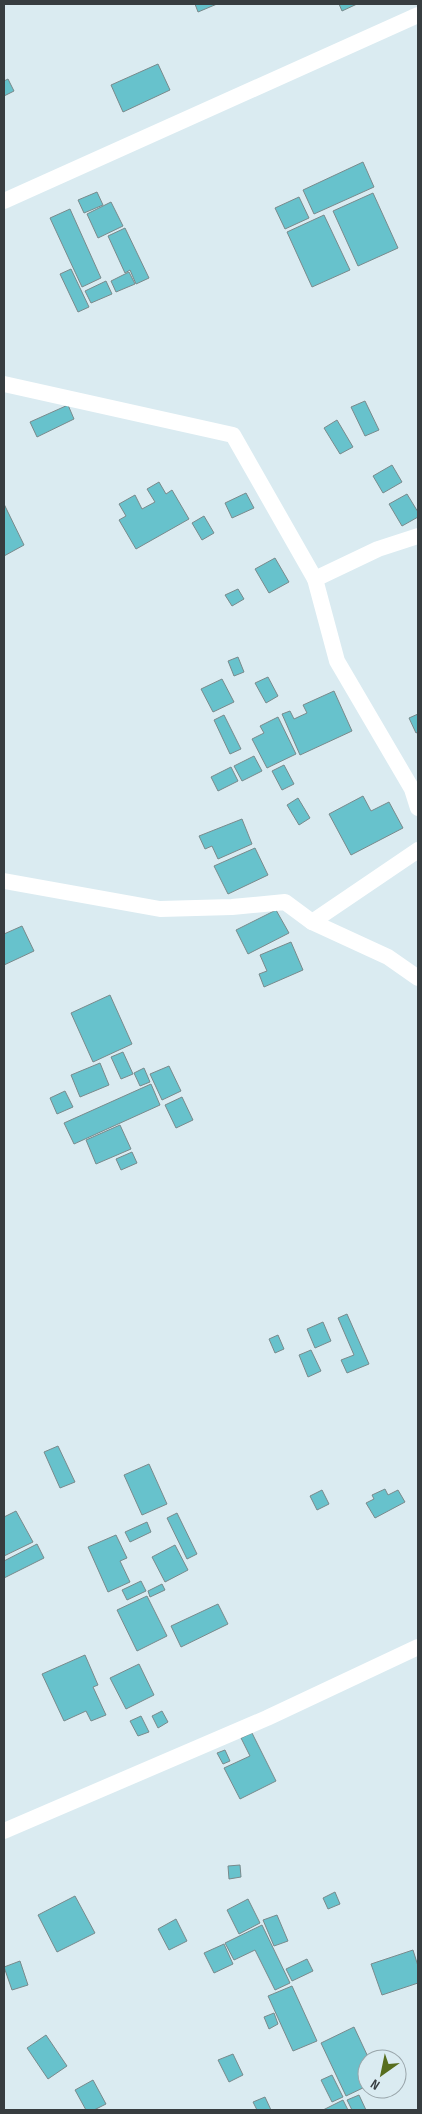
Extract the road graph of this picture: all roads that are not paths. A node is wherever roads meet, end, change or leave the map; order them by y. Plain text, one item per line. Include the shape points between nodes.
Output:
1 (418, 15) edge
2 (4, 201) edge
3 (4, 384) edge
4 (418, 536) edge
5 (315, 578) junction
6 (418, 808) edge
7 (418, 850) edge
8 (4, 881) edge
9 (312, 922) junction
10 (418, 978) edge
11 (418, 1647) edge
12 (4, 1831) edge

1 - 2 street
3 - 5 street via 232,435
4 - 5 street via 378,549
5 - 6 street via 337,661 412,789
7 - 9 street
8 - 9 street via 160,909 285,902
9 - 10 street via 388,957
11 - 12 street via 267,1718

